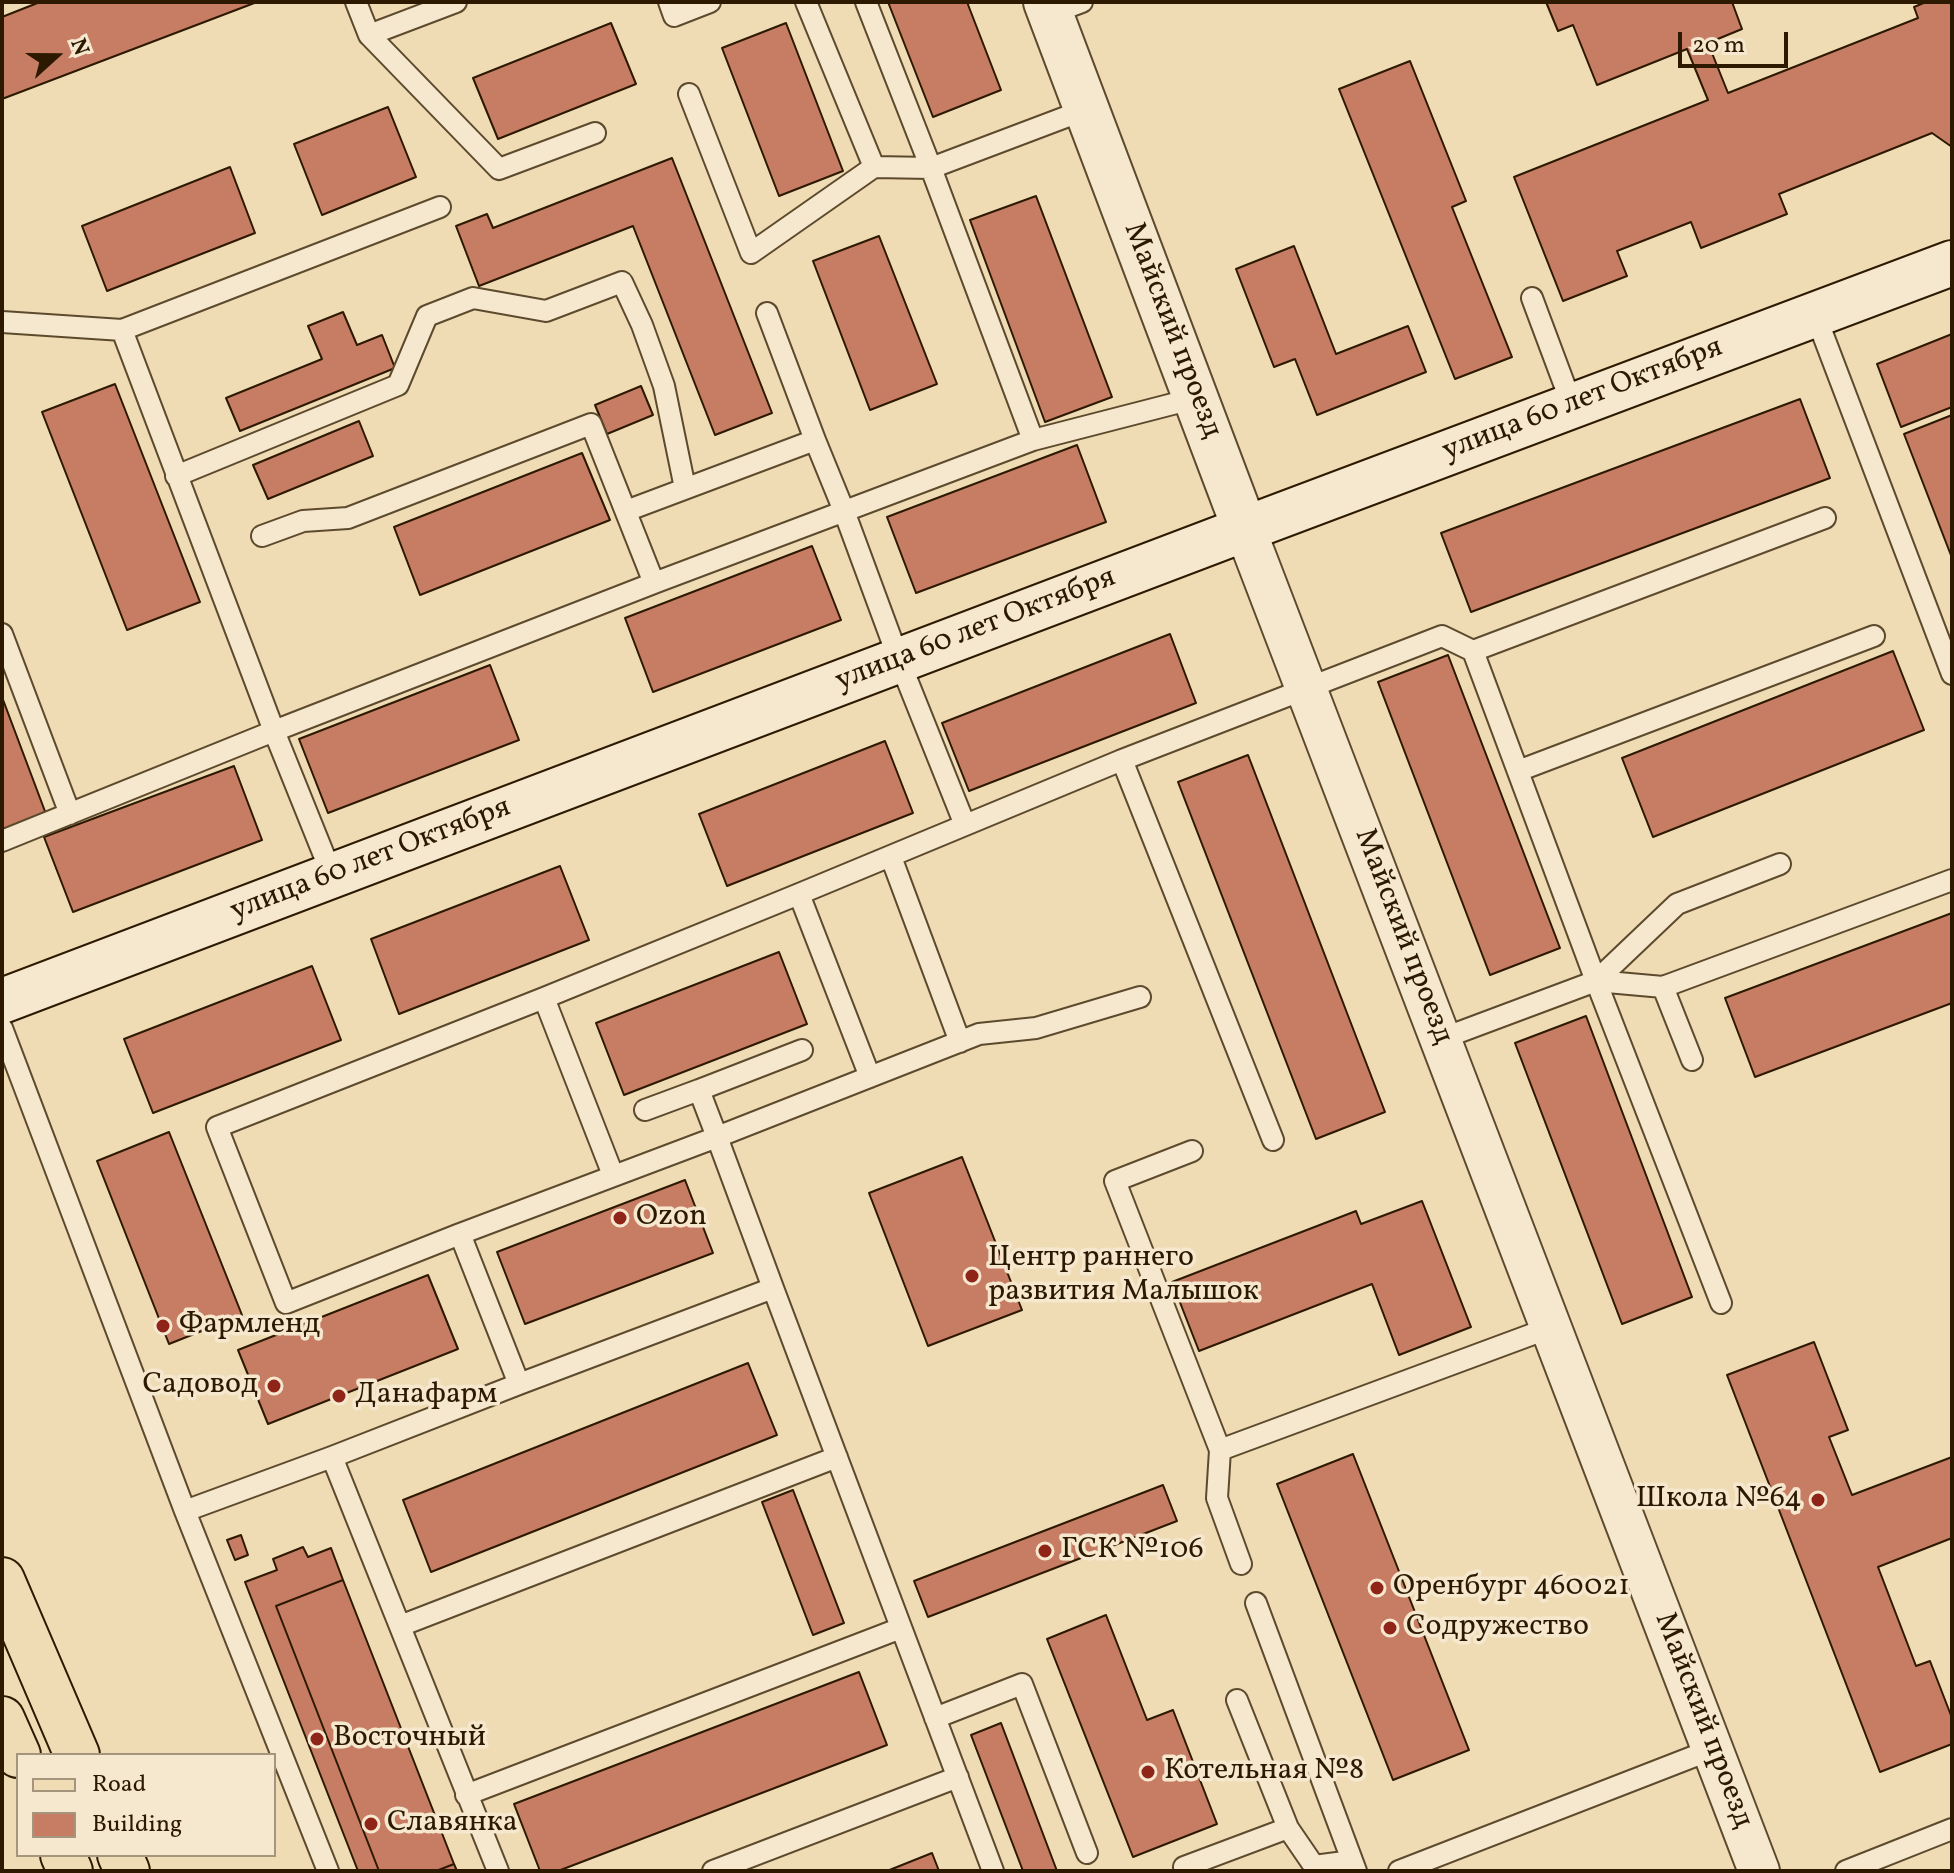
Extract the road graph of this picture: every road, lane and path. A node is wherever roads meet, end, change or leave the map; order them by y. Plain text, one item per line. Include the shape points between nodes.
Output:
1 (356, 2) edge
2 (456, 2) edge
3 (669, 2) edge
4 (710, 2) edge
5 (806, 2) edge
6 (866, 2) edge
7 (1060, 6) edge
8 (369, 35) junction
9 (689, 94) dead end
10 (1087, 109) junction
11 (595, 133) dead end
12 (874, 167) junction
13 (931, 168) junction
14 (440, 207) dead end
15 (1952, 263) edge
16 (1532, 298) dead end
17 (767, 313) dead end
18 (1815, 314) junction
19 (2, 322) edge
20 (122, 330) junction
21 (1196, 398) junction
22 (1572, 405) junction
23 (815, 440) junction
24 (1033, 440) junction
25 (176, 476) junction
26 (685, 488) junction
27 (626, 511) junction
28 (844, 511) junction
29 (1825, 518) dead end
30 (1245, 529) junction
31 (262, 536) dead end
32 (654, 583) junction
33 (2, 634) edge
34 (1874, 636) dead end
35 (1473, 651) junction
36 (899, 660) junction
37 (1952, 674) edge
38 (1308, 689) junction
39 (274, 731) junction
40 (1122, 760) junction
41 (1518, 771) junction
42 (70, 814) junction
43 (965, 825) junction
44 (2, 841) edge
45 (891, 857) junction
46 (1780, 864) dead end
47 (332, 875) junction
48 (1952, 880) edge
49 (799, 894) junction
50 (1596, 981) junction
51 (1663, 987) junction
52 (1140, 997) dead end
53 (544, 998) junction
54 (2, 1001) edge
55 (2, 1028) edge
56 (1441, 1039) junction
57 (960, 1042) junction
58 (802, 1050) dead end
59 (1692, 1060) dead end
60 (870, 1077) junction
61 (699, 1090) junction
62 (645, 1110) dead end
63 (717, 1137) junction
64 (1273, 1140) dead end
65 (1192, 1151) dead end
66 (613, 1175) junction
67 (460, 1234) junction
68 (773, 1288) junction
69 (1721, 1303) dead end
70 (1552, 1327) junction
71 (519, 1384) junction
72 (1220, 1450) junction
73 (332, 1457) junction
74 (837, 1457) junction
75 (185, 1511) junction
76 (1241, 1564) dead end
77 (2, 1580) edge
78 (1256, 1603) dead end
79 (400, 1626) junction
80 (901, 1628) junction
81 (1237, 1700) dead end
82 (935, 1718) junction
83 (2, 1719) edge
84 (1713, 1749) junction
85 (16, 1753) edge
86 (76, 1753) edge
87 (958, 1777) junction
88 (466, 1795) junction
89 (1288, 1828) junction
90 (1952, 1829) edge
91 (1087, 1853) dead end
92 (1354, 1866) edge
93 (1184, 1867) dead end
94 (328, 1871) edge
95 (498, 1871) edge
96 (713, 1871) edge
97 (993, 1871) edge
98 (1399, 1871) edge
99 (1759, 1871) edge
100 (1846, 1871) edge

1 - 8 lane
2 - 8 lane
3 - 4 lane via 674,16
5 - 12 lane
6 - 13 lane
7 - 10 main road, Майский проезд
8 - 11 lane via 499,169
9 - 12 lane via 751,253
10 - 13 lane
10 - 21 main road, Майский проезд
12 - 13 lane
13 - 24 lane
14 - 20 lane
15 - 18 main road, улица 60 лет Октября
16 - 22 lane
17 - 23 lane
18 - 22 main road, улица 60 лет Октября
18 - 37 lane
19 - 20 lane
20 - 25 lane
21 - 24 lane
21 - 30 main road, Майский проезд
22 - 30 main road, улица 60 лет Октября
23 - 26 lane
23 - 28 lane
24 - 28 lane
25 - 26 lane via 398,385 427,316 473,298 546,311 622,282 664,386
25 - 39 lane
26 - 27 lane
27 - 31 lane via 591,424 348,518 303,521
27 - 32 lane
28 - 32 lane
28 - 36 lane
29 - 35 lane
30 - 36 main road, улица 60 лет Октября
30 - 38 street, Майский проезд
32 - 39 lane
33 - 42 lane
34 - 41 lane
35 - 38 lane via 1442,636
35 - 41 lane
36 - 43 lane
36 - 47 main road, улица 60 лет Октября
38 - 40 lane
38 - 56 street, Майский проезд
39 - 42 lane
39 - 47 lane
40 - 43 lane
40 - 64 lane
41 - 50 lane
42 - 44 lane
43 - 45 lane
45 - 49 lane
45 - 57 lane
46 - 50 lane via 1677,904
47 - 54 main road, улица 60 лет Октября
48 - 51 lane
49 - 53 lane
49 - 60 lane
50 - 51 lane
50 - 56 lane
50 - 69 lane
51 - 59 lane
52 - 57 lane via 1036,1028 979,1034
53 - 66 lane
53 - 67 lane via 217,1127 286,1303
55 - 75 lane
56 - 70 street, Майский проезд
57 - 60 lane
58 - 61 lane
60 - 63 lane
61 - 62 lane
61 - 63 lane
63 - 66 lane
63 - 68 lane
65 - 72 lane via 1115,1181
66 - 67 lane
67 - 71 lane
68 - 71 lane
68 - 74 lane
70 - 72 lane
70 - 84 street, Майский проезд
71 - 73 lane
72 - 76 lane via 1217,1498
73 - 75 lane
73 - 79 lane
74 - 79 lane
74 - 80 lane
75 - 94 lane
77 - 86 main road
78 - 92 lane
79 - 88 lane
80 - 82 lane
80 - 88 lane
81 - 89 lane
82 - 87 lane
82 - 91 lane via 1022,1684
83 - 85 main road
84 - 98 lane
84 - 99 street, Майский проезд
87 - 96 lane
87 - 97 lane
88 - 95 lane
89 - 92 lane via 1314,1866
89 - 93 lane
90 - 100 lane

